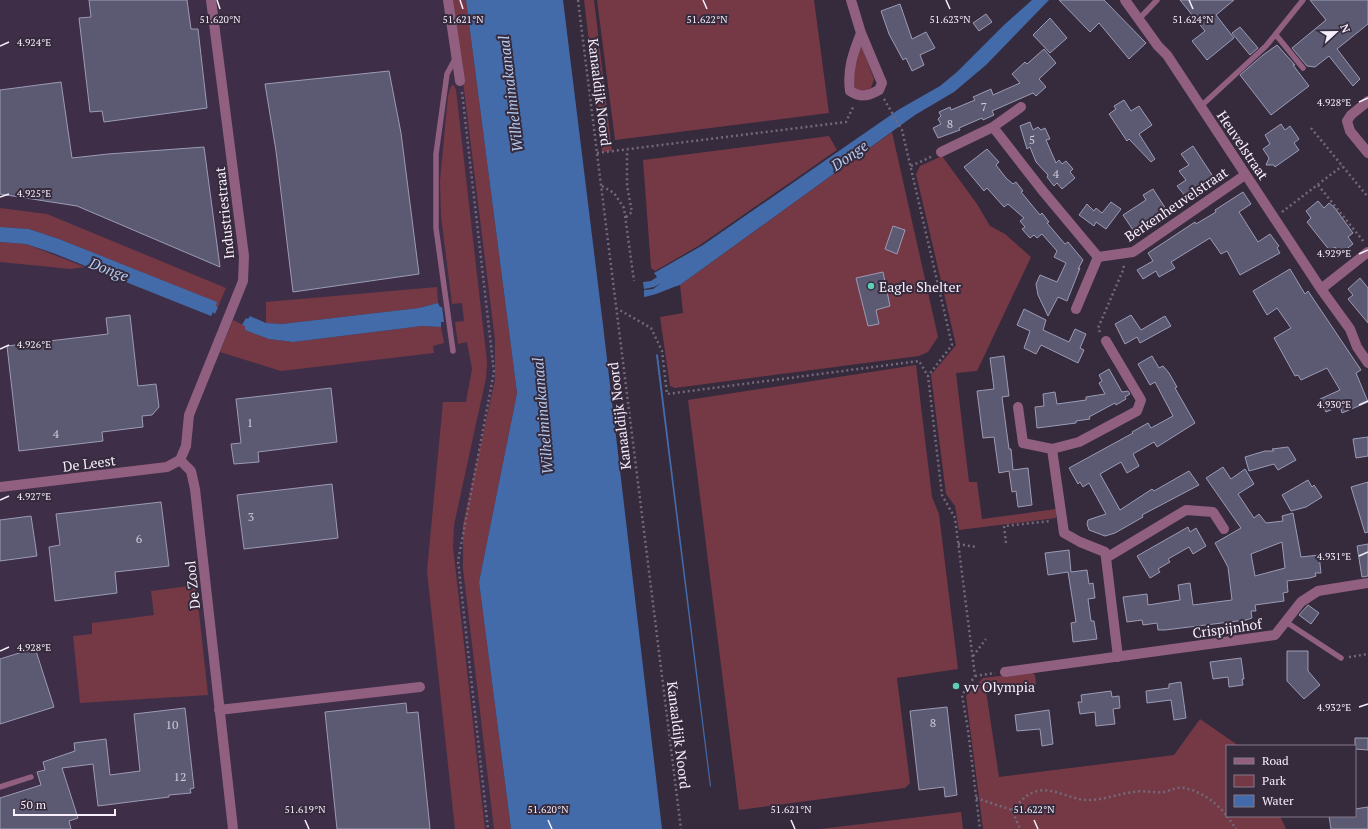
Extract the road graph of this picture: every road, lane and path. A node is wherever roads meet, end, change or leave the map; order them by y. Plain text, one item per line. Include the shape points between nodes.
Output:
1 (211, 0) edge
2 (448, 0) edge
3 (578, 0) edge
4 (851, 0) edge
5 (1124, 0) edge
6 (1157, 0) edge
7 (1303, 0) edge
8 (1139, 19) junction
9 (861, 33) junction
10 (1276, 35) junction
11 (457, 57) junction
12 (1303, 68) dead end
13 (460, 81) joint
14 (858, 96) junction
15 (1368, 101) edge
16 (1021, 107) dead end
17 (1200, 107) junction
18 (890, 109) dead end
19 (993, 127) junction
20 (1311, 128) dead end
21 (627, 150) junction
22 (941, 152) joint
23 (597, 153) junction
24 (1368, 153) edge
25 (911, 166) junction
26 (1342, 166) junction
27 (1245, 174) junction
28 (1318, 185) junction
29 (601, 186) junction
30 (1368, 197) edge
31 (626, 218) junction
32 (1274, 218) junction
33 (1368, 247) edge
34 (1368, 252) edge
35 (1119, 254) junction
36 (1098, 257) junction
37 (634, 281) dead end
38 (1321, 289) junction
39 (616, 308) junction
40 (1076, 309) dead end
41 (1106, 340) joint
42 (454, 351) dead end
43 (1367, 359) edge
44 (928, 376) junction
45 (1018, 407) dead end
46 (1052, 449) junction
47 (180, 460) junction
48 (0, 487) edge
49 (1062, 520) junction
50 (1224, 529) dead end
51 (1006, 543) dead end
52 (958, 544) junction
53 (976, 547) dead end
54 (1106, 558) junction
55 (1368, 583) edge
56 (1286, 622) junction
57 (986, 639) dead end
58 (1368, 654) edge
59 (972, 656) junction
60 (1118, 657) junction
61 (1341, 658) joint
62 (1005, 672) joint
63 (975, 676) junction
64 (420, 687) dead end
65 (220, 710) junction
66 (31, 777) dead end
67 (0, 787) edge
68 (976, 798) junction
69 (1012, 810) junction
70 (1226, 815) edge
71 (1228, 817) edge
72 (233, 829) edge
73 (488, 829) edge
74 (681, 829) edge
75 (980, 829) edge
76 (1020, 829) edge
77 (1236, 829) edge

1 - 47 street, Industriestraat via 244,256 242,281 189,415 186,446
2 - 11 street
3 - 23 path, Kanaaldijk Noord
4 - 9 street
5 - 8 street, Heuvelstraat
6 - 8 lane
7 - 10 lane
8 - 17 street, Heuvelstraat via 1158,46 1168,55
9 - 14 street via 848,76 850,91
9 - 14 street via 882,83 879,90 869,96
10 - 12 lane
10 - 17 lane
11 - 13 street
11 - 42 lane via 446,74 436,154 436,228
13 - 73 path via 494,372 458,561
14 - 21 path via 846,122
15 - 24 street via 1347,121 1350,130
16 - 19 street
17 - 27 street, Heuvelstraat
18 - 25 path via 902,130
19 - 22 street
19 - 36 street
20 - 26 path
21 - 23 path
21 - 31 path via 627,186 632,212
22 - 25 path
23 - 29 path, Kanaaldijk Noord
25 - 44 path via 952,345
26 - 28 path
26 - 30 path
27 - 32 street, Heuvelstraat
27 - 35 street, Berkenheuvelstraat via 1133,252
28 - 32 path
28 - 33 path
29 - 31 path via 614,193 624,208
29 - 39 path, Kanaaldijk Noord
31 - 37 path
32 - 38 street, Heuvelstraat
34 - 38 street
35 - 36 street, Berkenheuvelstraat
35 - 41 path via 1124,268 1098,328
36 - 40 street
38 - 43 street, Heuvelstraat via 1350,329 1357,347
39 - 44 path via 651,328 662,351 667,394 919,361
39 - 74 path, Kanaaldijk Noord
41 - 46 street via 1141,400 1137,411 1079,442
44 - 52 path via 942,495 955,518
45 - 46 street via 1023,443
46 - 49 street
47 - 48 street, De Leest via 167,468
47 - 65 street, De Zool via 191,471 196,489
49 - 51 path via 1004,526
49 - 54 street via 1064,533 1105,552
50 - 54 street via 1213,512 1186,510
52 - 53 path
52 - 59 path
54 - 60 street
55 - 56 street, Crispijnhof via 1318,591 1300,602
56 - 60 street, Crispijnhof via 1275,635
56 - 61 lane
57 - 59 path
58 - 61 path
59 - 63 path
60 - 62 street, Crispijnhof
62 - 63 path
63 - 68 path via 962,695
64 - 65 street
65 - 72 street, De Zool
66 - 67 lane
68 - 69 path
68 - 75 path
69 - 70 path via 1029,794 1038,790 1047,789 1071,798 1098,800 1134,792 1163,792 1186,788 1218,805
69 - 76 path
71 - 77 path

